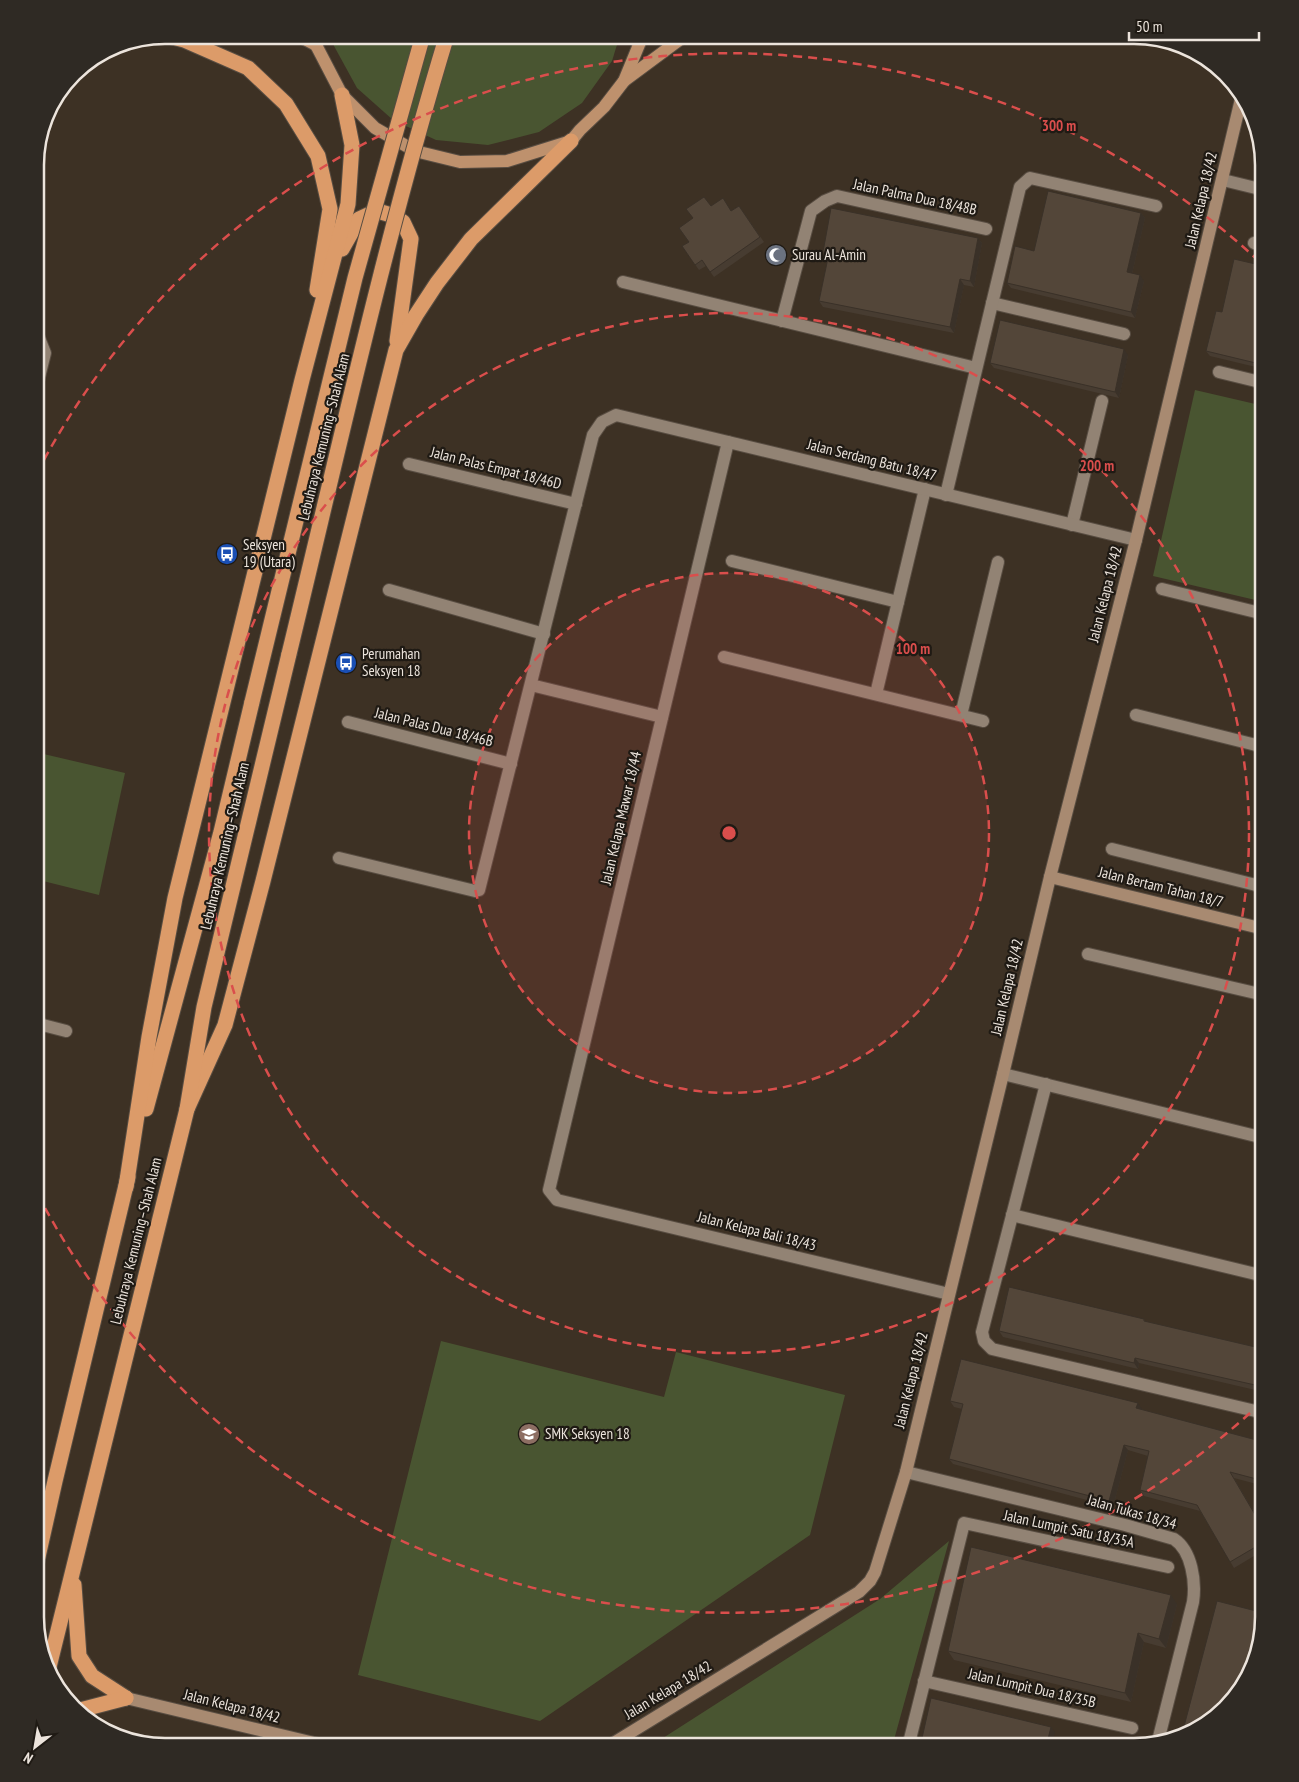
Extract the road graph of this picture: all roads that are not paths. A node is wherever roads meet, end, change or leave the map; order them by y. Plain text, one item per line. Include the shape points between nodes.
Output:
1 (193, 44) edge
2 (317, 44) edge
3 (420, 44) edge
4 (444, 44) edge
5 (639, 44) edge
6 (674, 44) edge
7 (624, 81) junction
8 (342, 95) junction
9 (1240, 105) edge
10 (571, 141) junction
11 (1222, 180) junction
12 (1255, 188) edge
13 (1156, 206) dead end
14 (986, 229) dead end
15 (331, 270) junction
16 (623, 282) dead end
17 (992, 303) junction
18 (782, 321) junction
19 (1124, 334) dead end
20 (396, 350) junction
21 (976, 368) junction
22 (1219, 372) dead end
23 (302, 380) junction
24 (1255, 381) edge
25 (1102, 401) dead end
26 (728, 442) junction
27 (409, 464) dead end
28 (925, 490) junction
29 (946, 495) junction
30 (576, 504) junction
31 (1072, 525) junction
32 (1136, 540) junction
33 (732, 561) dead end
34 (998, 562) dead end
35 (1162, 589) dead end
36 (389, 590) dead end
37 (898, 602) junction
38 (1255, 612) edge
39 (544, 634) junction
40 (724, 657) dead end
41 (531, 685) junction
42 (876, 694) junction
43 (961, 715) junction
44 (1136, 715) dead end
45 (662, 717) junction
46 (983, 721) dead end
47 (348, 722) dead end
48 (1255, 745) edge
49 (511, 764) junction
50 (1112, 850) dead end
51 (339, 858) dead end
52 (1050, 877) junction
53 (1255, 885) edge
54 (1255, 928) edge
55 (1088, 954) dead end
56 (1255, 993) edge
57 (44, 1025) edge
58 (66, 1031) dead end
59 (1003, 1074) junction
60 (1046, 1084) junction
61 (187, 1108) junction
62 (1255, 1136) edge
63 (126, 1187) junction
64 (557, 1200) joint
65 (1012, 1214) junction
66 (1255, 1274) edge
67 (949, 1294) junction
68 (1255, 1411) edge
69 (906, 1472) junction
70 (55, 1481) junction
71 (44, 1506) edge
72 (44, 1530) edge
73 (1168, 1567) dead end
74 (73, 1571) junction
75 (51, 1656) edge
76 (924, 1680) junction
77 (126, 1698) junction
78 (86, 1709) edge
79 (1132, 1728) dead end
80 (1159, 1735) edge
81 (293, 1738) edge
82 (622, 1738) edge
83 (910, 1738) edge

1 - 23 highway via 248,68 286,104 318,156 330,209
2 - 8 main road
3 - 63 highway, Lebuhraya Kemuning–Shah Alam, bridge via 355,278 221,832
4 - 61 highway, Lebuhraya Kemuning–Shah Alam, bridge via 380,280 289,654 204,1007
5 - 7 main road
6 - 7 main road
7 - 10 main road
8 - 10 main road via 375,128 415,151 460,162 507,161
8 - 15 highway via 352,145 348,204
9 - 11 street, Jalan Kelapa 18/42
10 - 20 highway via 471,239 416,314
11 - 12 street
11 - 32 street, Jalan Kelapa 18/42
13 - 17 street via 1030,178 1020,187
14 - 18 street, Jalan Palma Dua 18/48B via 837,196 825,201 811,211
15 - 20 highway via 359,219 381,212 402,222 411,239
15 - 23 highway
16 - 18 street
17 - 19 street
17 - 21 street
18 - 21 street
20 - 61 highway via 225,1025
21 - 29 street
22 - 24 street
23 - 63 highway via 175,898 149,1036
25 - 31 street
26 - 28 street, Jalan Serdang Batu 18/47
26 - 30 street, Jalan Serdang Batu 18/47 via 616,415 602,422 594,435
26 - 45 street, Jalan Kelapa Mawar 18/44
27 - 30 street, Jalan Palas Empat 18/46D
28 - 29 street, Jalan Serdang Batu 18/47
28 - 37 street
29 - 31 street, Jalan Serdang Batu 18/47
30 - 39 street
31 - 32 street, Jalan Serdang Batu 18/47
32 - 52 street, Jalan Kelapa 18/42
33 - 37 street
34 - 43 street
35 - 38 street
36 - 39 street
37 - 42 street
39 - 41 street
40 - 42 street
41 - 45 street
41 - 49 street
42 - 43 street
43 - 46 street
44 - 48 street
45 - 64 street, Jalan Kelapa Mawar 18/44 via 549,1190
47 - 49 street, Jalan Palas Dua 18/46B
49 - 51 street via 480,890
50 - 53 street
52 - 54 street, Jalan Bertam Tahan 18/7
52 - 59 street, Jalan Kelapa 18/42
55 - 56 street
57 - 58 street
59 - 60 street
59 - 67 street, Jalan Kelapa 18/42
60 - 62 street
60 - 65 street
61 - 74 highway, Lebuhraya Kemuning–Shah Alam
63 - 70 highway, Lebuhraya Kemuning–Shah Alam
64 - 67 street, Jalan Kelapa Bali 18/43
65 - 66 street
65 - 68 street via 982,1332 984,1341 992,1349
67 - 69 street, Jalan Kelapa 18/42
69 - 80 street, Jalan Tukas 18/34 via 1125,1525 1180,1543 1191,1568 1193,1602
69 - 82 street, Jalan Kelapa 18/42 via 875,1572 859,1592
70 - 71 highway
70 - 72 highway, Lebuhraya Kemuning–Shah Alam
73 - 76 street, Jalan Lumpit Satu 18/35A via 964,1523
74 - 75 highway, Lebuhraya Kemuning–Shah Alam
74 - 77 highway via 79,1656 92,1676
76 - 79 street, Jalan Lumpit Dua 18/35B
76 - 83 street
77 - 78 highway
77 - 81 street, Jalan Kelapa 18/42

